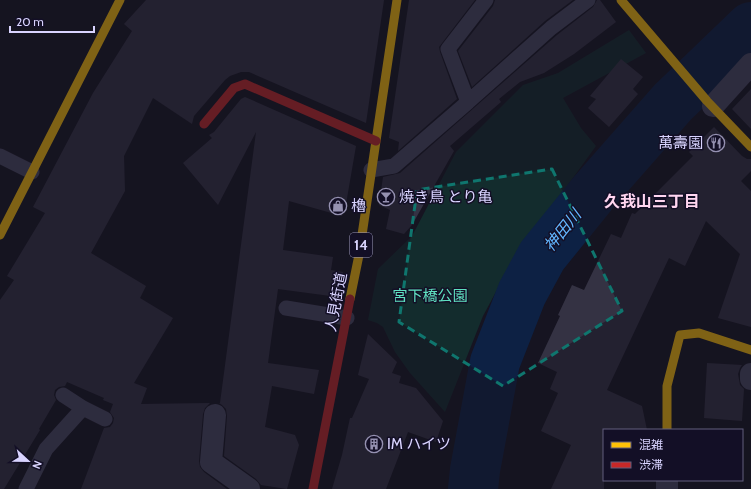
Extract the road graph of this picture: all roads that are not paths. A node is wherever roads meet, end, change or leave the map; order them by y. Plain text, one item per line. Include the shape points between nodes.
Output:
1 (120, 0) edge
2 (397, 0) edge
3 (486, 0) edge
4 (588, 0) edge
5 (620, 0) edge
6 (751, 64) edge
7 (468, 102) junction
8 (710, 104) junction
9 (204, 124) dead end
10 (376, 141) junction
11 (751, 147) edge
12 (0, 156) edge
13 (371, 170) junction
14 (32, 172) junction
15 (0, 235) edge
16 (286, 308) dead end
17 (346, 318) junction
18 (751, 350) edge
19 (751, 374) edge
20 (751, 379) edge
21 (63, 394) dead end
22 (83, 408) junction
23 (215, 415) dead end
24 (105, 419) dead end
25 (667, 429) edge
26 (26, 489) edge
27 (249, 489) edge
28 (313, 489) edge

1 - 14 street
2 - 10 street, 人見街道 / 14
3 - 7 lane via 448,48
4 - 7 lane via 550,28
5 - 8 street
6 - 8 street
7 - 13 lane via 394,166
8 - 11 street
9 - 10 street via 234,88 245,84
10 - 13 street, 人見街道 / 14
12 - 14 lane
13 - 17 street, 人見街道 / 14 via 359,256
14 - 15 street
16 - 17 lane
17 - 28 street, 人見街道 / 14
18 - 25 street via 698,333 680,334 667,386
19 - 20 street
21 - 22 lane
22 - 24 lane
22 - 26 lane via 46,449
23 - 27 street via 211,462

